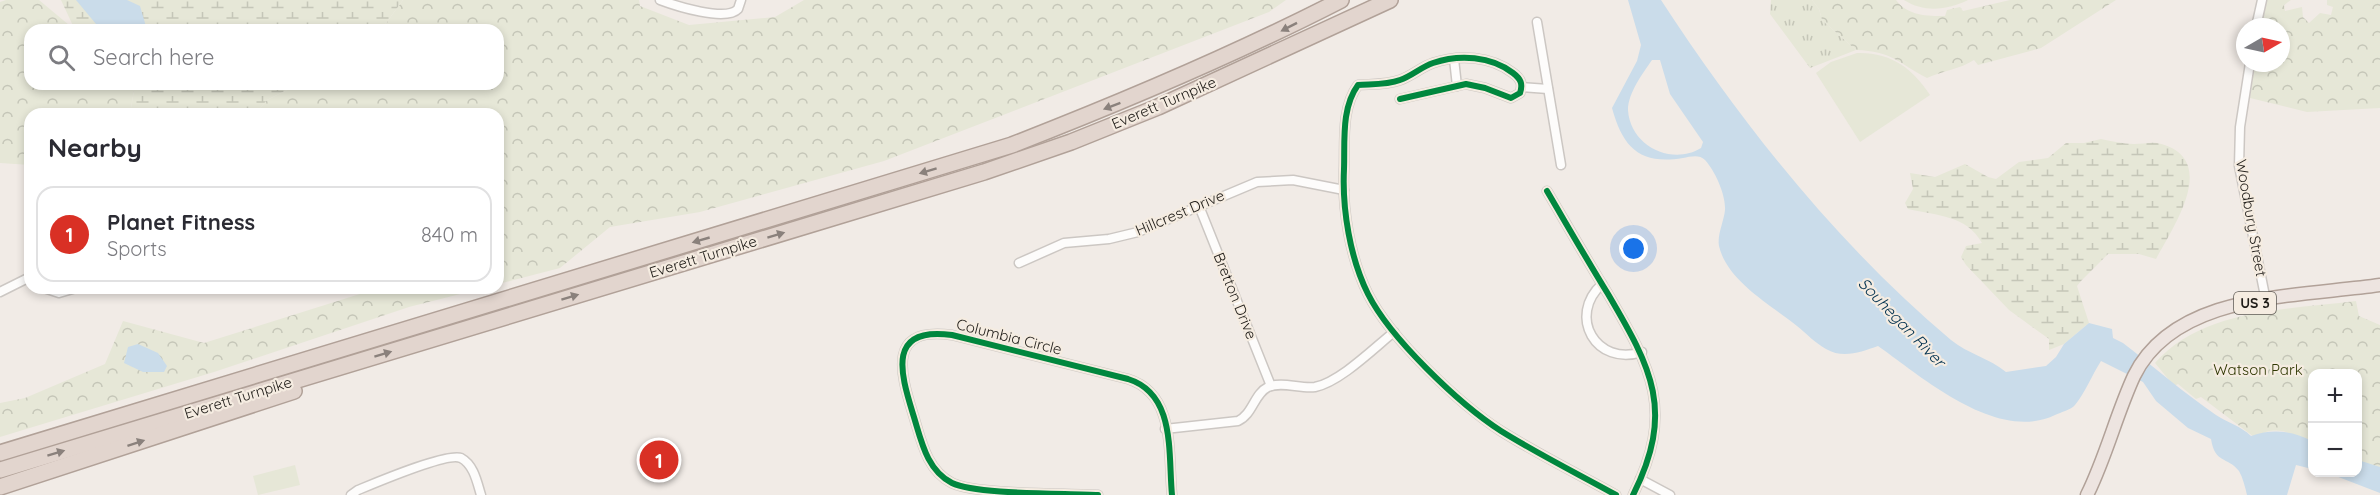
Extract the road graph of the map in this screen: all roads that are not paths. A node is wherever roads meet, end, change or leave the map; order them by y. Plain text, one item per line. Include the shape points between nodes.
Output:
1 (660, 0) edge
2 (741, 0) edge
3 (1341, 0) edge
4 (1390, 0) edge
5 (2262, 0) edge
6 (2258, 18) edge
7 (1537, 22) dead end
8 (1454, 59) junction
9 (2249, 72) edge
10 (1456, 86) junction
11 (1522, 87) junction
12 (1548, 89) junction
13 (1400, 99) dead end
14 (1561, 165) dead end
15 (1344, 190) junction
16 (1547, 191) dead end
17 (1199, 206) junction
18 (1019, 263) dead end
19 (24, 280) edge
20 (1602, 284) junction
21 (2380, 285) edge
22 (0, 292) edge
23 (2266, 301) junction
24 (1394, 332) junction
25 (1642, 352) junction
26 (355, 363) junction
27 (1271, 386) junction
28 (1166, 429) junction
29 (0, 453) edge
30 (0, 470) edge
31 (1640, 479) junction
32 (0, 487) edge
33 (351, 495) edge
34 (481, 495) edge
35 (1098, 495) edge
36 (1172, 495) edge
37 (1617, 495) edge
38 (1633, 495) edge
39 (1670, 495) edge
40 (2087, 495) edge

1 - 2 street via 729,15
3 -> 29 highway, Everett Turnpike via 1142,95 1012,145
26 -> 4 highway, Everett Turnpike via 984,172 1071,142 1200,88
5 - 6 street
7 - 12 street
8 - 10 street
8 - 11 street via 1494,61 1517,76
8 - 15 street via 1432,63 1396,82 1358,85 1347,112
9 - 23 street, Woodbury Street via 2239,166
10 - 11 street via 1480,86 1509,98 1517,96
10 - 13 street
11 - 12 street
12 - 14 street
15 - 17 street, Hillcrest Drive via 1293,180 1266,181
15 - 24 street via 1359,274 1372,302
16 - 20 street
17 - 18 street, Hillcrest Drive via 1128,235 1064,243
17 - 27 street, Bretton Drive
19 - 22 street
20 - 25 street
20 - 25 street via 1587,310 1592,337 1611,353 1628,356
21 - 23 main road, US 3
23 - 40 main road, US 3 via 2202,315 2156,345 2135,375
24 - 27 street via 1329,382 1305,388
24 - 37 street via 1441,383 1483,418
25 - 31 street via 1656,413 1652,450
30 -> 26 highway, Everett Turnpike
32 -> 26 highway via 330,379
27 - 28 street via 1238,421
28 - 35 street, Columbia Circle via 1158,399 1146,387 1128,379 940,333 922,335 908,346 901,363 903,382 928,458 946,480 970,489
28 - 36 street, Columbia Circle
31 - 38 street
31 - 39 street
33 - 34 street via 430,461 454,457 471,468

